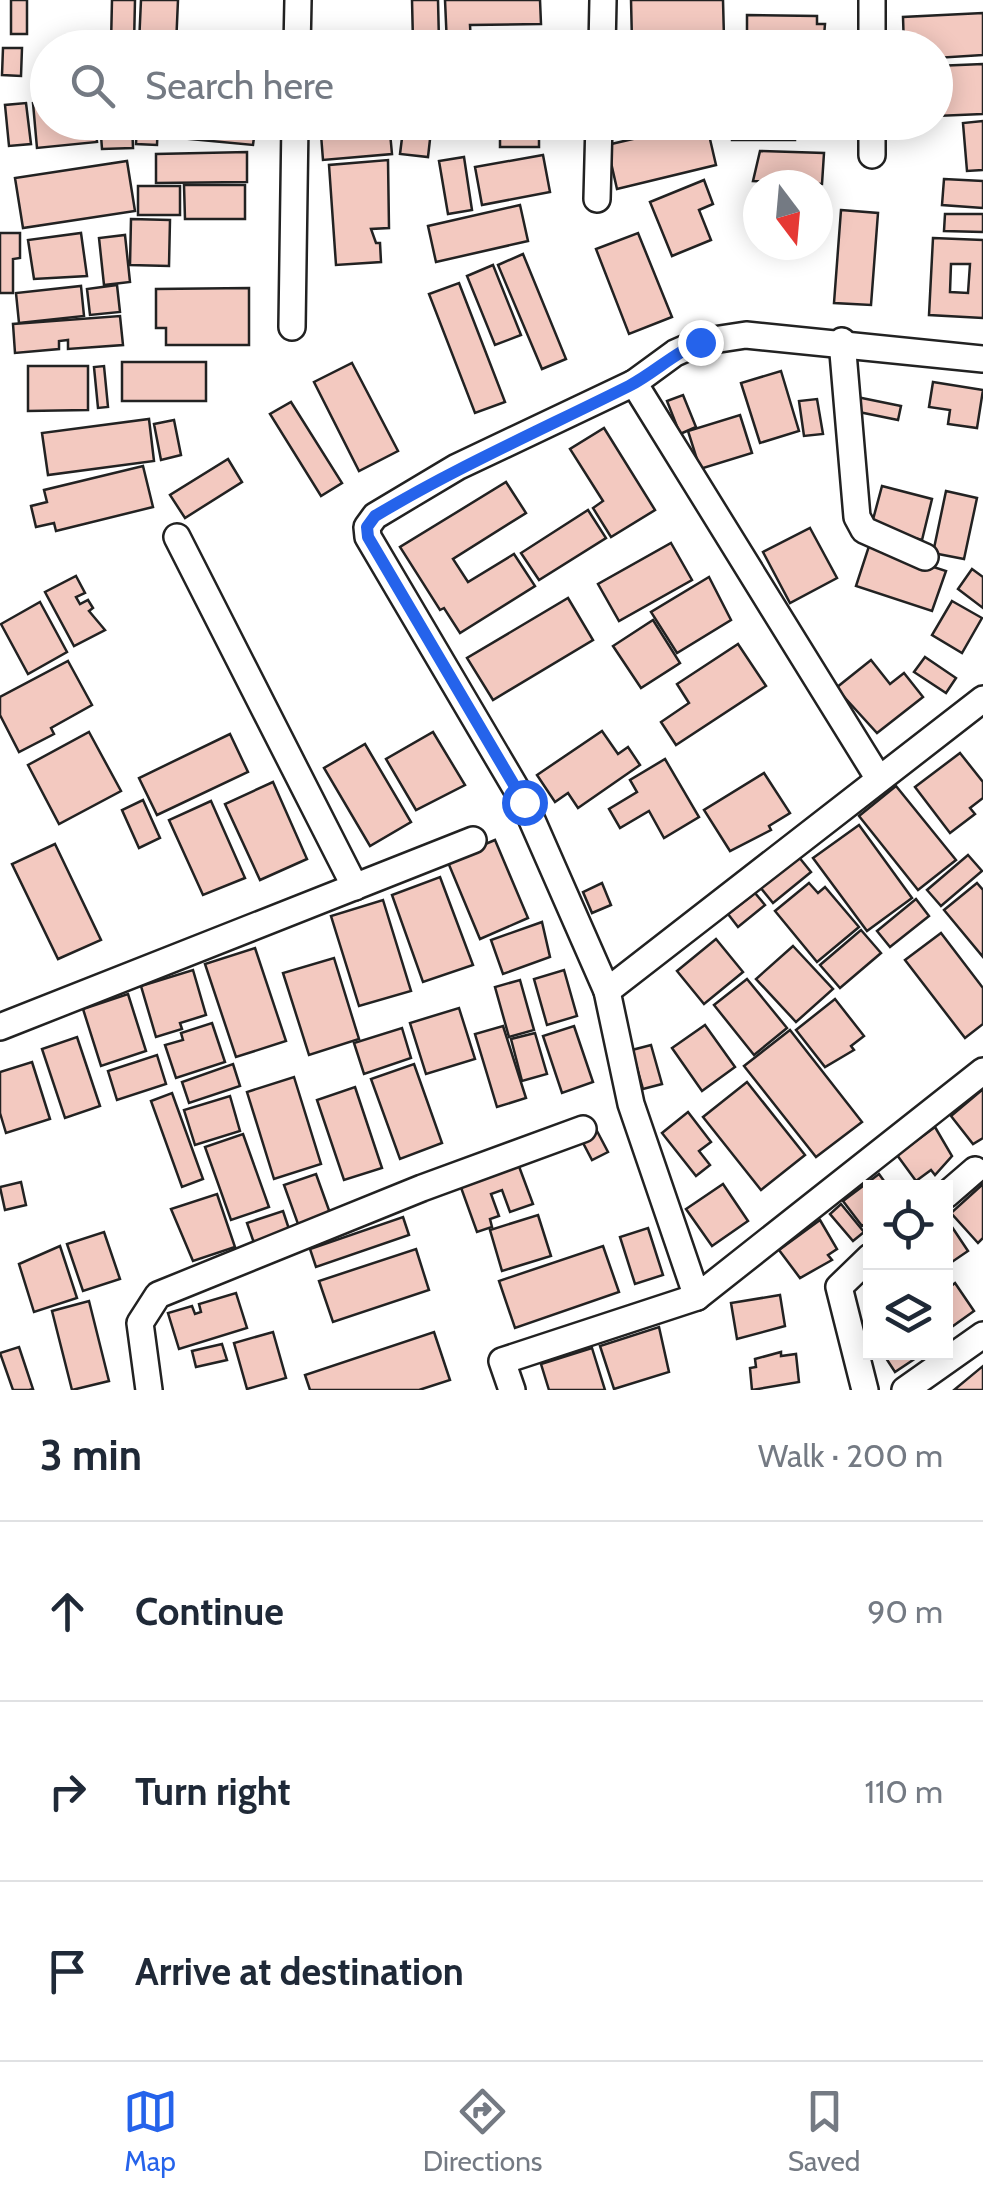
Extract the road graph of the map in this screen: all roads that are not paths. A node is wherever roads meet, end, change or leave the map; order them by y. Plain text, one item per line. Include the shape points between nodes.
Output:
1 (298, 0) edge
2 (603, 0) edge
3 (872, 0) edge
4 (297, 30) edge
5 (602, 30) edge
6 (872, 30) edge
7 (295, 140) edge
8 (599, 140) edge
9 (872, 140) edge
10 (872, 155) dead end
11 (597, 199) dead end
12 (292, 327) dead end
13 (842, 342) junction
14 (983, 359) edge
15 (634, 384) junction
16 (178, 537) dead end
17 (925, 557) dead end
18 (983, 699) edge
19 (879, 779) junction
20 (473, 840) dead end
21 (356, 886) junction
22 (607, 990) junction
23 (0, 1027) edge
24 (983, 1071) edge
25 (584, 1128) dead end
26 (975, 1170) dead end
27 (953, 1189) edge
28 (863, 1264) edge
29 (696, 1297) junction
30 (983, 1335) edge
31 (148, 1390) edge
32 (512, 1390) edge
33 (865, 1390) edge
34 (905, 1390) edge

1 - 4 street
2 - 5 street
3 - 6 street
7 - 12 street
8 - 11 street
9 - 10 street
13 - 14 street
13 - 15 street via 721,337 676,352
13 - 17 street via 857,517 864,530
15 - 19 street
15 - 22 street via 457,466 367,527 524,802
16 - 21 street
18 - 19 street
19 - 22 street
20 - 21 street
21 - 23 street
22 - 29 street via 632,1104
24 - 29 street
25 - 31 street via 158,1295 140,1323
26 - 27 street
28 - 33 street via 839,1287
29 - 32 street via 502,1360
30 - 34 street

